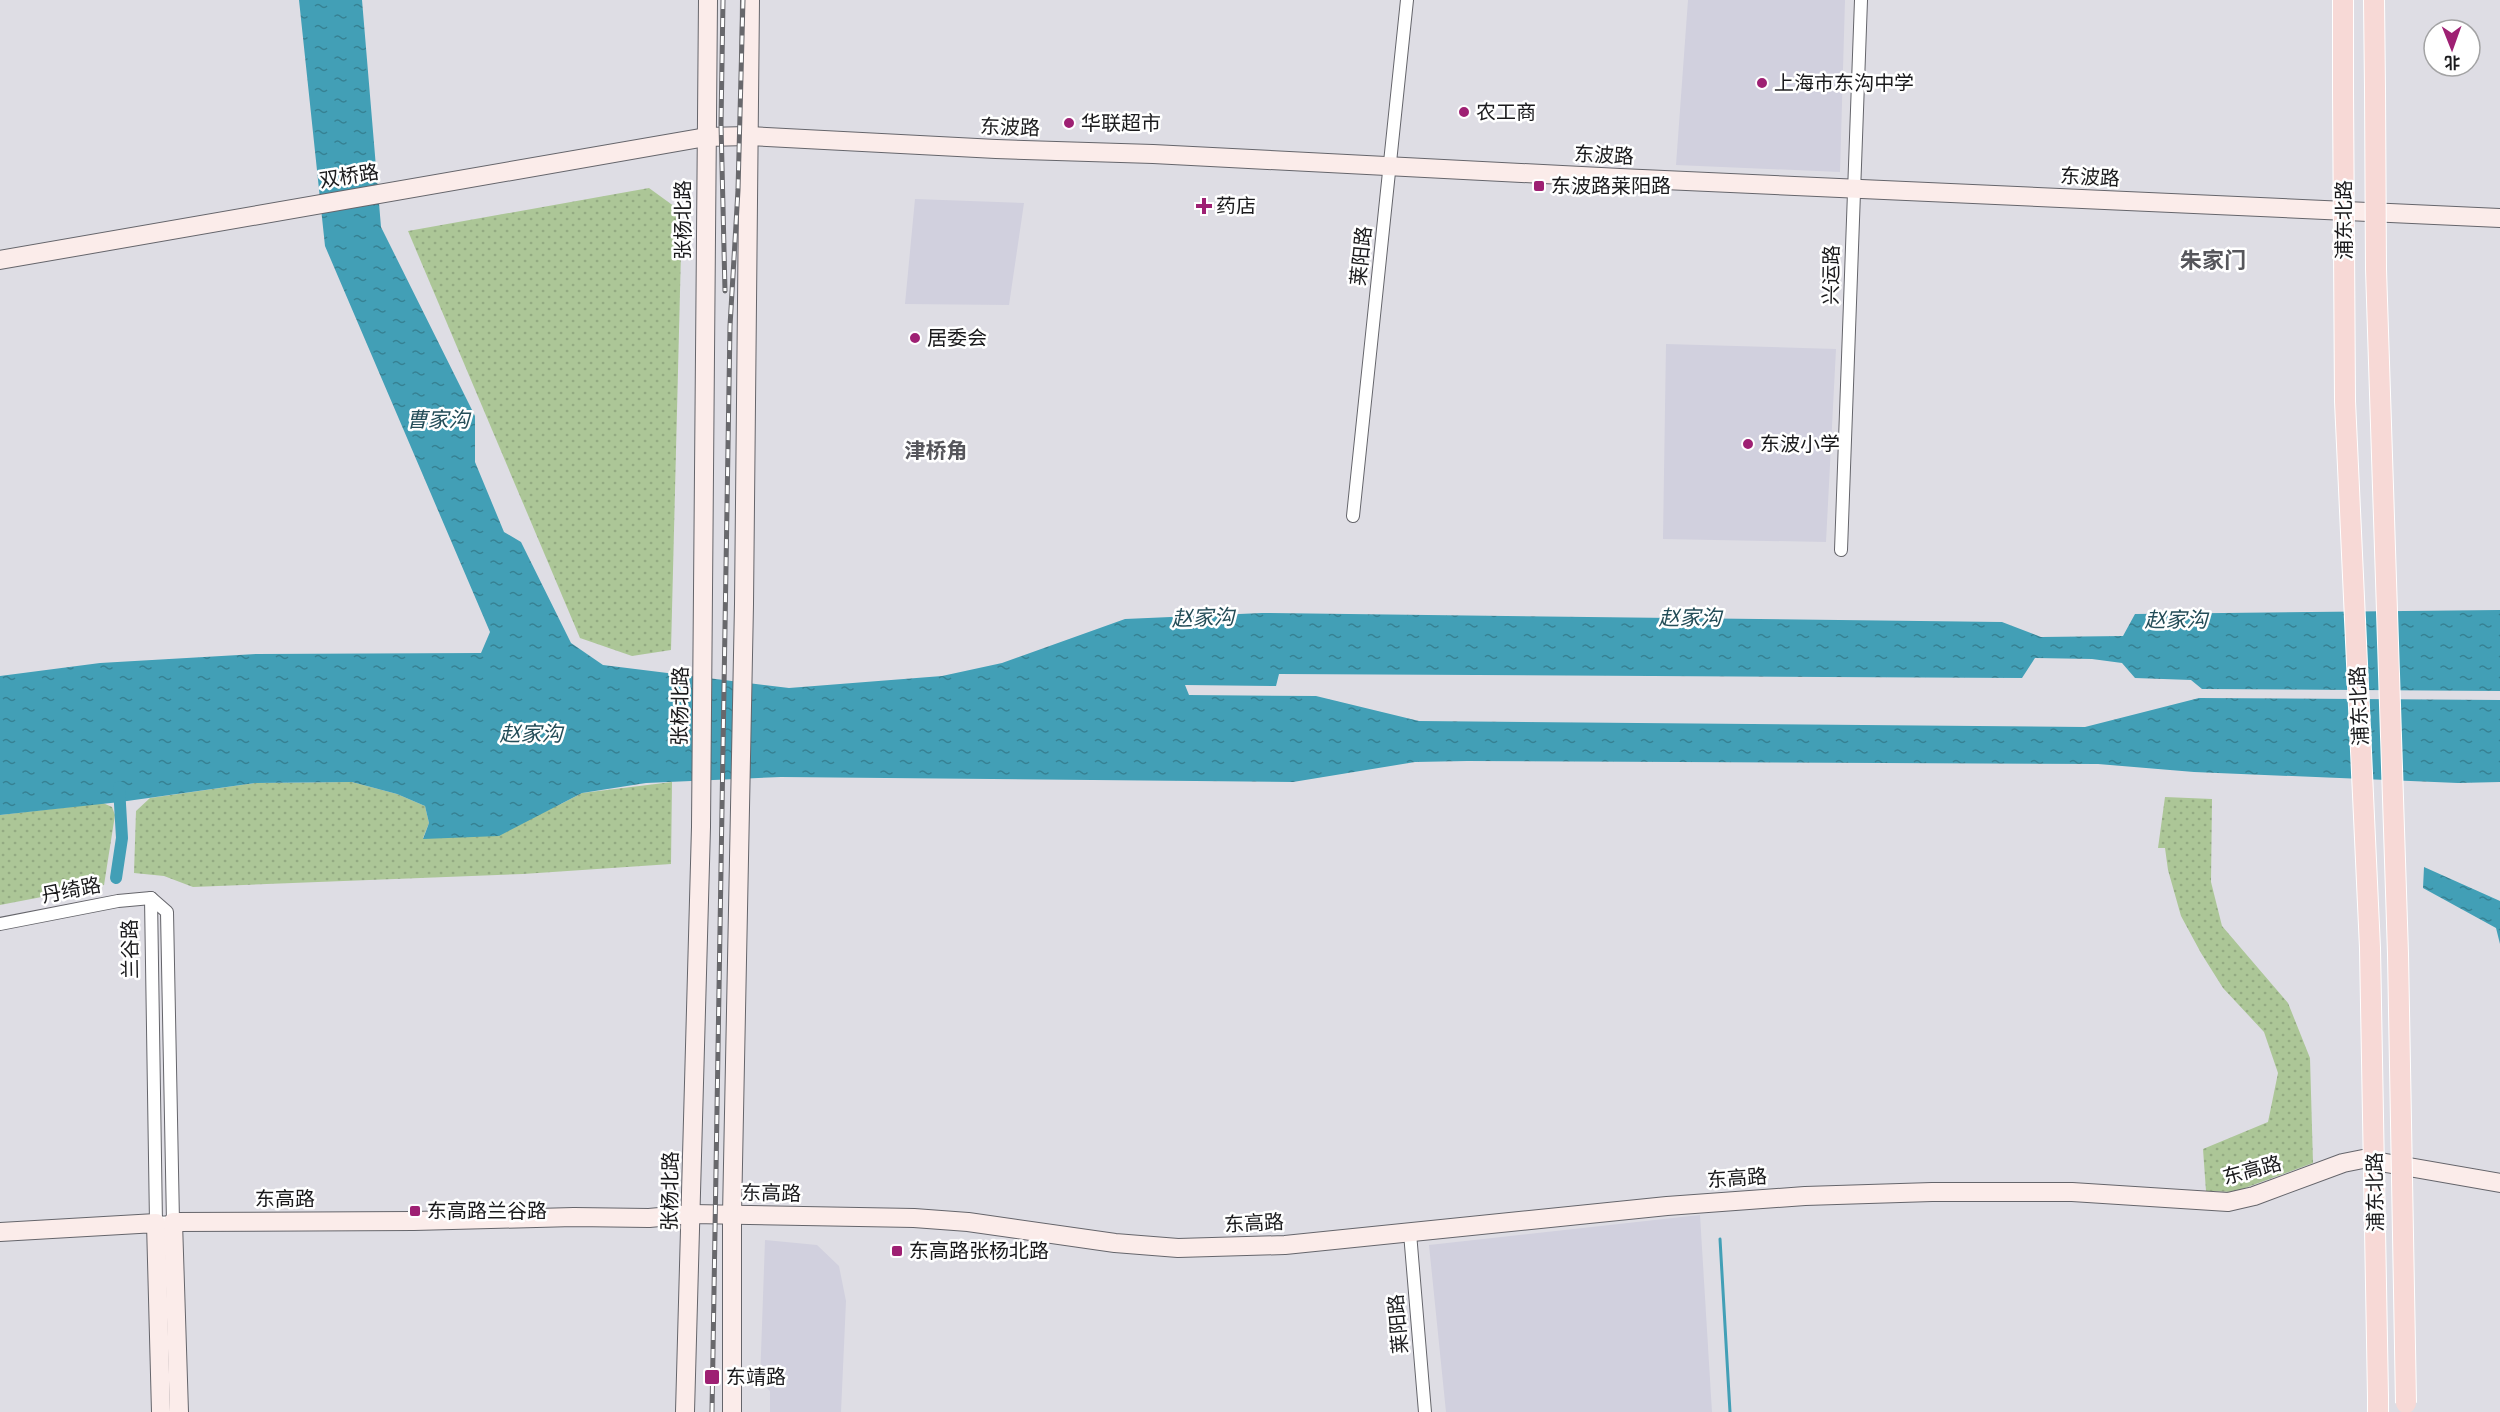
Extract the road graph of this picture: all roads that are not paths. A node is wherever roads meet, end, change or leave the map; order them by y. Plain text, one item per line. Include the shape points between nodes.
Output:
1 (708, 0) edge
2 (750, 0) edge
3 (1407, 0) edge
4 (1861, 0) edge
5 (2343, 0) edge
6 (2374, 0) edge
7 (748, 136) junction
8 (706, 137) junction
9 (1389, 166) junction
10 (1853, 188) junction
11 (2500, 218) edge
12 (0, 260) edge
13 (1353, 516) dead end
14 (1841, 550) dead end
15 (151, 898) joint
16 (0, 924) edge
17 (2500, 1183) edge
18 (692, 1214) junction
19 (732, 1215) junction
20 (165, 1223) junction
21 (0, 1232) edge
22 (1410, 1233) junction
23 (2378, 1404) edge
24 (2406, 1407) edge
25 (161, 1412) edge
26 (178, 1412) edge
27 (685, 1412) edge
28 (732, 1412) edge
29 (1425, 1412) edge

1 - 8 street, 张杨北路
2 - 7 street
3 - 9 street, 莱阳路
4 - 10 street, 兴运路
5 - 23 main road, 浦东北路, bridge via 2345,401 2370,948
6 - 24 main road, 浦东北路, bridge via 2376,269 2398,954
7 - 8 street, 东波路
7 - 9 street, 东波路
7 - 19 street
8 - 12 street, 双桥路
8 - 18 street, 张杨北路 via 701,827
9 - 10 street, 东波路
9 - 13 street, 莱阳路
10 - 11 street, 东波路
10 - 14 street, 兴运路
15 - 16 street, 丹绮路
15 - 20 street, 兰谷路
17 - 22 street, 东高路 via 2363,1159 2228,1202 2073,1192 1805,1196
18 - 19 street, 东高路
18 - 20 street, 东高路 via 649,1218
18 - 27 street, 张杨北路
19 - 22 street, 东高路 via 914,1218 1178,1248 1285,1245
19 - 28 street
20 - 21 street, 东高路
20 - 25 street, 兰谷路
20 - 26 street, 兰谷路
22 - 29 street, 莱阳路

